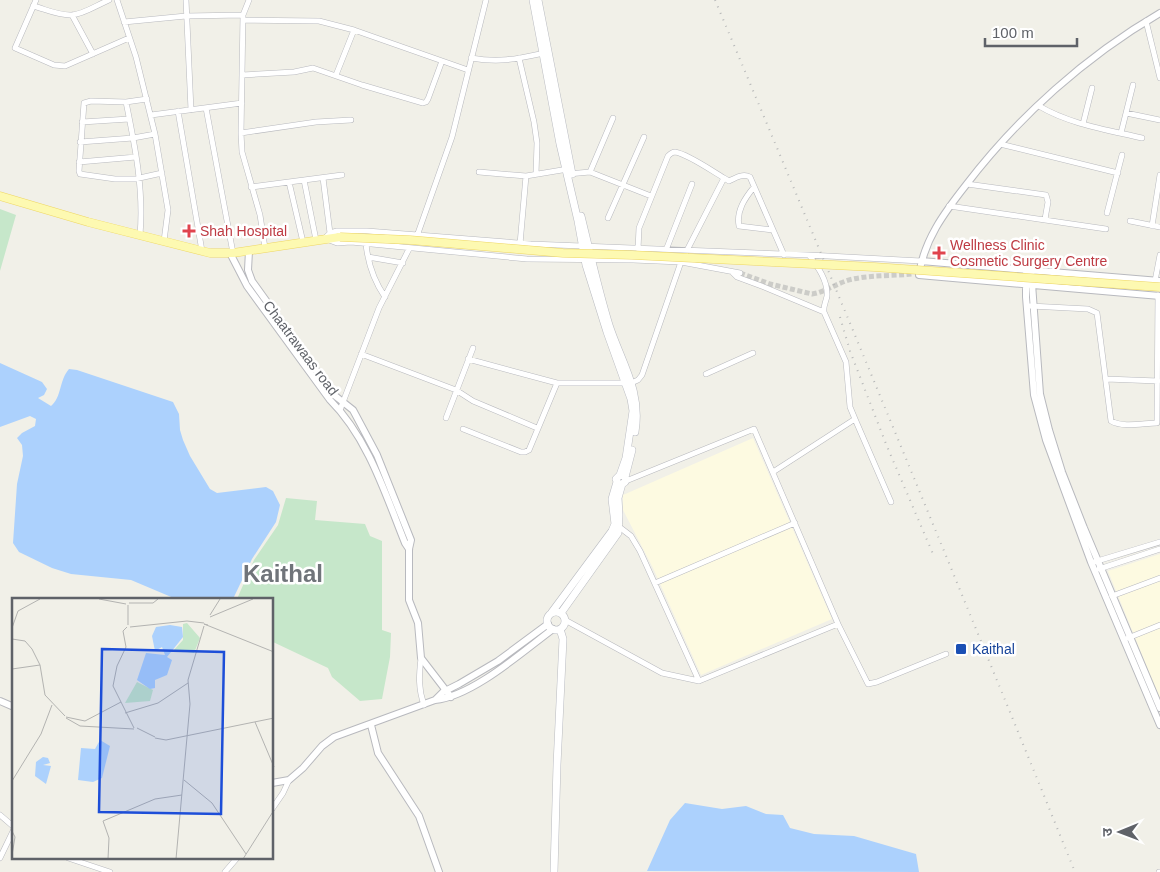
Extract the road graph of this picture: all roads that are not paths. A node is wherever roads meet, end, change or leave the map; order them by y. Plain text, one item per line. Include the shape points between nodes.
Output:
1 (36, 0) edge
2 (109, 0) edge
3 (117, 0) edge
4 (186, 0) edge
5 (249, 0) edge
6 (486, 0) edge
7 (533, 0) edge
8 (538, 0) edge
9 (33, 6) junction
10 (1160, 13) edge
11 (72, 15) junction
12 (186, 16) junction
13 (243, 17) junction
14 (1146, 21) junction
15 (124, 22) junction
16 (354, 30) junction
17 (129, 38) junction
18 (546, 52) junction
19 (93, 54) junction
20 (471, 58) junction
21 (519, 58) junction
22 (442, 61) junction
23 (468, 70) junction
24 (242, 74) junction
25 (336, 75) junction
26 (1160, 78) edge
27 (1132, 86) dead end
28 (1092, 88) dead end
29 (147, 99) junction
30 (126, 102) junction
31 (242, 103) junction
32 (1039, 106) junction
33 (206, 108) junction
34 (191, 110) junction
35 (178, 111) junction
36 (1126, 112) junction
37 (151, 115) junction
38 (129, 118) junction
39 (613, 118) dead end
40 (351, 120) dead end
41 (1160, 120) edge
42 (82, 122) junction
43 (1083, 124) junction
44 (241, 133) junction
45 (1121, 133) junction
46 (155, 134) junction
47 (644, 137) dead end
48 (133, 138) junction
49 (1142, 138) dead end
50 (80, 142) junction
51 (1000, 144) junction
52 (1122, 155) dead end
53 (136, 157) junction
54 (79, 162) junction
55 (569, 171) junction
56 (479, 172) dead end
57 (590, 172) junction
58 (1118, 173) junction
59 (162, 174) junction
60 (536, 174) junction
61 (342, 175) dead end
62 (1160, 175) edge
63 (526, 176) junction
64 (140, 178) junction
65 (323, 178) junction
66 (724, 178) junction
67 (304, 180) junction
68 (289, 182) junction
69 (622, 184) junction
70 (692, 184) dead end
71 (967, 184) junction
72 (251, 187) junction
73 (754, 187) junction
74 (0, 196) edge
75 (651, 196) junction
76 (949, 206) junction
77 (1107, 213) dead end
78 (608, 218) dead end
79 (1045, 219) junction
80 (1130, 221) dead end
81 (1152, 226) junction
82 (1160, 227) edge
83 (1106, 229) dead end
84 (773, 230) junction
85 (330, 233) junction
86 (140, 235) junction
87 (417, 236) junction
88 (320, 240) junction
89 (164, 241) junction
90 (303, 242) junction
91 (366, 244) junction
92 (520, 244) junction
93 (585, 247) junction
94 (265, 248) junction
95 (638, 248) junction
96 (410, 249) junction
97 (666, 250) junction
98 (687, 250) junction
99 (202, 251) junction
100 (249, 251) junction
101 (232, 253) junction
102 (784, 255) junction
103 (809, 255) junction
104 (1160, 255) edge
105 (368, 257) junction
106 (588, 260) junction
107 (921, 261) junction
108 (681, 262) junction
109 (403, 263) junction
110 (1029, 270) junction
111 (732, 272) junction
112 (740, 273) tunnel mouth
113 (1158, 283) edge
114 (1029, 284) junction
115 (1159, 296) edge
116 (385, 297) junction
117 (1030, 306) junction
118 (824, 312) junction
119 (1159, 324) edge
120 (472, 348) dead end
121 (753, 353) dead end
122 (362, 354) junction
123 (468, 359) junction
124 (706, 374) dead end
125 (1106, 379) junction
126 (1158, 381) junction
127 (557, 382) junction
128 (628, 383) junction
129 (456, 390) junction
130 (343, 402) junction
131 (340, 410) junction
132 (446, 418) dead end
133 (855, 419) junction
134 (1158, 422) edge
135 (537, 428) junction
136 (463, 429) dead end
137 (772, 472) junction
138 (622, 480) junction
139 (891, 502) dead end
140 (795, 523) junction
141 (617, 526) junction
142 (1160, 542) edge
143 (409, 549) junction
144 (1160, 549) edge
145 (1095, 562) junction
146 (1098, 569) junction
147 (1160, 578) edge
148 (655, 583) junction
149 (1112, 596) junction
150 (552, 612) junction
151 (561, 613) junction
152 (565, 620) junction
153 (838, 624) junction
154 (1160, 625) edge
155 (553, 627) junction
156 (1127, 638) junction
157 (946, 654) dead end
158 (421, 658) junction
159 (699, 680) junction
160 (447, 690) junction
161 (451, 697) junction
162 (435, 700) junction
163 (0, 701) edge
164 (424, 705) junction
165 (12, 706) edge
166 (1160, 708) edge
167 (371, 725) junction
168 (1160, 725) edge
169 (289, 780) junction
170 (274, 783) edge
171 (274, 806) edge
172 (0, 815) edge
173 (12, 826) edge
174 (12, 832) edge
175 (0, 858) edge
176 (74, 860) edge
177 (235, 860) edge
178 (110, 872) edge
179 (225, 872) edge
180 (439, 872) edge
181 (554, 872) edge

1 - 9 street
2 - 11 street
3 - 15 street
4 - 12 street
5 - 13 street
6 - 20 street
7 - 18 main road
8 - 18 main road
9 - 11 street
9 - 19 street via 15,49 54,66 65,66
10 - 14 street
11 - 19 street
12 - 13 street
12 - 15 street
12 - 34 street
13 - 16 street via 319,21
13 - 24 street
14 - 26 street
14 - 32 street via 1080,68
15 - 17 street
16 - 22 street
16 - 25 street
17 - 19 street
17 - 29 street
18 - 21 street
18 - 55 main road
20 - 21 street via 491,62
20 - 23 street
21 - 60 street via 534,122
22 - 23 street
22 - 25 street via 423,103
23 - 87 street via 452,137
24 - 25 street via 313,68
24 - 31 street
27 - 36 street
28 - 43 street
29 - 30 street
29 - 37 street
30 - 38 street
30 - 42 street via 86,102
31 - 33 street
31 - 44 street
32 - 43 street
32 - 51 street
33 - 34 street
33 - 101 street
34 - 35 street
35 - 37 street
35 - 99 street
36 - 41 street
36 - 45 street
37 - 46 street
38 - 42 street
38 - 48 street
39 - 57 street
40 - 44 street
42 - 50 street
43 - 45 street
44 - 72 street
45 - 49 street
46 - 48 street
46 - 59 street
47 - 69 street
48 - 50 street
48 - 53 street
50 - 54 street
51 - 58 street
51 - 71 street
52 - 58 street
53 - 54 street
53 - 64 street
54 - 64 street via 80,174 115,180
55 - 57 street
55 - 60 street
55 - 93 main road
56 - 63 street
57 - 69 street
58 - 77 street
59 - 64 street
59 - 89 street via 168,210
60 - 63 street
61 - 65 street
62 - 81 street
63 - 92 street
64 - 86 street
65 - 67 street
65 - 85 street
66 - 73 street via 729,181 747,176
66 - 75 street via 694,160 672,153
66 - 98 street
67 - 68 street
67 - 88 street
68 - 72 street
68 - 90 street
69 - 75 street
69 - 78 street
70 - 97 street
71 - 76 street
71 - 79 street via 1046,195
72 - 94 street via 260,215
73 - 84 street
73 - 84 street via 740,207 739,226
74 - 86 main road
75 - 95 street via 639,228
76 - 79 street
76 - 107 street
79 - 83 street
80 - 81 street
81 - 82 street
84 - 102 street
85 - 87 street via 367,231
85 - 88 street
86 - 89 main road
87 - 92 street
88 - 90 main road
88 - 91 street
88 - 113 main road, bridge via 340,237 410,240 563,253
89 - 99 main road
90 - 94 main road
91 - 96 street
91 - 105 street
92 - 93 street
93 - 95 street
93 - 106 main road
94 - 100 main road
95 - 97 street
96 - 106 street via 526,259
96 - 109 street
97 - 98 street
98 - 102 street
98 - 108 street
99 - 101 main road
100 - 101 main road
100 - 130 street, Chaatrawaas road via 248,270 252,281 315,370
101 - 131 street via 247,286
102 - 103 street
103 - 107 street
103 - 118 street via 826,286
104 - 113 street
105 - 109 street
105 - 116 street via 378,287
106 - 108 street
106 - 128 main road
107 - 110 street
107 - 114 street via 915,275
108 - 111 street
108 - 128 street via 642,375
109 - 116 street
110 - 113 street
110 - 114 street
111 - 112 street
111 - 118 street via 737,277
114 - 115 street
114 - 117 street
115 - 119 street
116 - 122 street
117 - 125 street via 1088,309 1097,313
117 - 145 street via 1034,396 1058,476
118 - 133 street via 846,362 850,407
119 - 126 street
120 - 123 street
121 - 124 street
122 - 129 street
122 - 130 street
123 - 127 street
123 - 129 street
125 - 126 street
125 - 134 street via 1110,417 1114,423
126 - 134 street
127 - 128 street
127 - 135 street
128 - 138 main road via 633,411
129 - 132 street
129 - 135 street via 473,401
130 - 131 street
130 - 143 street, Chaatrawaas road via 353,410 377,455 411,540
131 - 143 street via 374,466
133 - 137 street
133 - 139 street
135 - 136 street via 529,450 524,452
137 - 138 street via 754,429
137 - 140 street
138 - 141 main road via 612,499
140 - 148 street
140 - 153 street
141 - 148 street via 631,536
141 - 150 main road
141 - 151 main road via 618,533
142 - 145 street
143 - 158 street, Chaatrawaas road via 409,600 418,623
144 - 146 street
145 - 146 street
146 - 149 street
146 - 156 street
147 - 149 street
148 - 159 street
149 - 156 street
150 - 151 main road
150 - 155 main road via 548,617
151 - 152 main road
152 - 155 main road via 564,624
152 - 159 street via 662,673
153 - 157 street via 868,684
153 - 159 street
154 - 156 street
155 - 160 street
155 - 161 street via 479,682
155 - 181 main road via 563,639
156 - 166 street
156 - 168 street
158 - 160 street
158 - 164 street via 418,679
160 - 161 street
160 - 162 street
161 - 162 street
162 - 164 street
163 - 165 street
164 - 167 street
167 - 169 street via 334,737
167 - 180 street via 378,753 419,816
169 - 170 street
169 - 171 street
172 - 173 street
174 - 175 street
176 - 178 street
177 - 179 street

